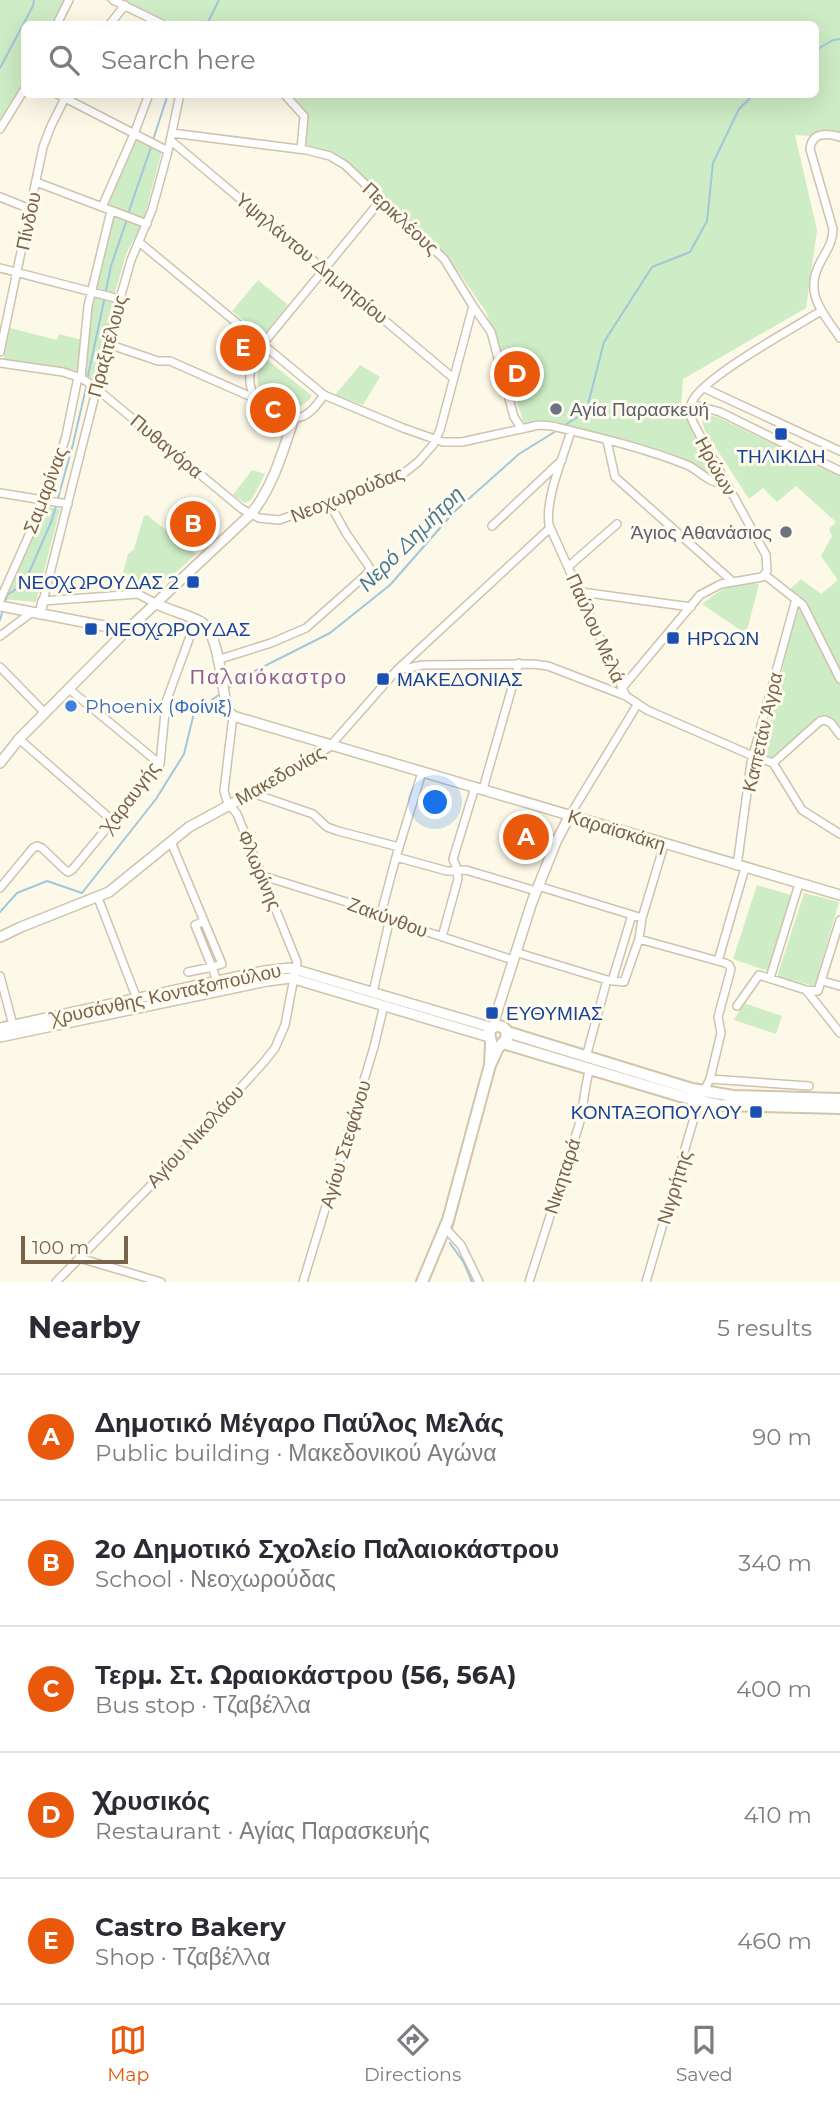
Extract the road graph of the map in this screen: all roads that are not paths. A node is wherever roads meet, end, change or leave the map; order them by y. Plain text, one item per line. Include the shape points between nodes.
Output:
1 (69, 0) edge
2 (113, 0) edge
3 (125, 5) junction
4 (58, 21) edge
5 (112, 21) edge
6 (156, 21) edge
7 (21, 95) edge
8 (62, 98) edge
9 (67, 98) edge
10 (148, 98) edge
11 (179, 98) edge
12 (288, 98) edge
13 (0, 129) edge
14 (134, 134) junction
15 (171, 137) junction
16 (840, 137) edge
17 (300, 149) junction
18 (168, 151) junction
19 (36, 182) junction
20 (0, 197) edge
21 (381, 200) junction
22 (102, 207) junction
23 (30, 209) junction
24 (111, 211) junction
25 (147, 224) junction
26 (139, 242) junction
27 (0, 268) edge
28 (324, 269) junction
29 (16, 274) junction
30 (91, 292) junction
31 (120, 299) junction
32 (473, 306) junction
33 (821, 311) junction
34 (840, 338) edge
35 (108, 344) junction
36 (263, 344) junction
37 (0, 352) edge
38 (0, 363) edge
39 (452, 377) junction
40 (79, 378) junction
41 (96, 388) junction
42 (704, 388) junction
43 (324, 395) junction
44 (257, 399) junction
45 (691, 404) junction
46 (294, 418) junction
47 (522, 429) junction
48 (567, 430) junction
49 (436, 440) junction
50 (607, 441) junction
51 (840, 451) edge
52 (562, 460) junction
53 (840, 471) edge
54 (725, 482) junction
55 (0, 493) edge
56 (45, 500) junction
57 (68, 504) junction
58 (330, 504) junction
59 (251, 514) junction
60 (617, 524) dead end
61 (492, 526) dead end
62 (550, 528) junction
63 (569, 566) junction
64 (765, 575) junction
65 (733, 582) junction
66 (581, 592) junction
67 (796, 599) junction
68 (0, 600) edge
69 (43, 601) junction
70 (155, 603) junction
71 (0, 606) edge
72 (691, 607) junction
73 (36, 613) junction
74 (196, 620) junction
75 (123, 634) junction
76 (0, 636) edge
77 (217, 660) junction
78 (519, 663) junction
79 (0, 667) edge
80 (397, 670) junction
81 (840, 679) edge
82 (69, 690) junction
83 (624, 692) junction
84 (637, 705) junction
85 (45, 713) junction
86 (233, 716) junction
87 (840, 736) edge
88 (19, 738) junction
89 (331, 745) junction
90 (753, 757) junction
91 (0, 763) edge
92 (773, 763) junction
93 (160, 764) junction
94 (422, 772) junction
95 (479, 788) junction
96 (252, 793) junction
97 (229, 804) junction
98 (570, 815) junction
99 (113, 821) junction
100 (840, 834) edge
101 (171, 842) junction
102 (664, 845) junction
103 (399, 847) junction
104 (396, 857) junction
105 (741, 867) junction
106 (457, 871) junction
107 (263, 876) junction
108 (799, 884) junction
109 (0, 888) edge
110 (537, 888) junction
111 (840, 895) edge
112 (98, 898) junction
113 (382, 914) junction
114 (632, 915) junction
115 (390, 918) junction
116 (642, 918) junction
117 (840, 920) edge
118 (0, 937) edge
119 (442, 937) junction
120 (639, 939) junction
121 (514, 956) junction
122 (718, 961) junction
123 (212, 967) junction
124 (188, 972) dead end
125 (295, 974) junction
126 (0, 976) edge
127 (770, 978) junction
128 (217, 981) junction
129 (609, 981) junction
130 (822, 981) junction
131 (840, 986) edge
132 (806, 990) junction
133 (373, 992) junction
134 (137, 999) junction
135 (384, 1005) junction
136 (737, 1006) dead end
137 (13, 1025) junction
138 (0, 1028) edge
139 (840, 1033) edge
140 (498, 1035) junction
141 (0, 1037) edge
142 (588, 1063) junction
143 (710, 1079) junction
144 (809, 1086) dead end
145 (701, 1097) junction
146 (840, 1099) edge
147 (840, 1108) edge
148 (446, 1229) junction
149 (79, 1258) junction
150 (56, 1282) edge
151 (161, 1282) edge
152 (303, 1282) edge
153 (422, 1282) edge
154 (479, 1282) edge
155 (528, 1282) edge
156 (646, 1282) edge

1 - 4 street
2 - 3 street
3 - 5 street
3 - 6 street
7 - 13 street
8 - 19 street, Πίνδου
9 - 14 street
10 - 14 street
11 - 15 street, Πραξιτέλους
12 - 17 street via 304,116
14 - 18 street
14 - 22 street
15 - 17 street, Περικλέους
15 - 18 street, Πραξιτέλους
15 - 28 street, Υψηλάντου Δημητρίου
16 - 33 street via 821,135 810,145 833,229 815,275 815,298
17 - 21 street, Περικλέους via 336,159
18 - 25 street, Πραξιτέλους
19 - 22 street
19 - 23 street, Πίνδου
20 - 23 street
21 - 28 street
21 - 32 street, Περικλέους via 444,258
22 - 24 street
23 - 29 street, Πίνδου
24 - 25 street
24 - 30 street, Σαμαρίνας
25 - 26 street, Πραξιτέλους
26 - 31 street, Πραξιτέλους
26 - 36 street
27 - 29 street
28 - 36 street
28 - 39 street, Υψηλάντου Δημητρίου
29 - 30 street
29 - 37 street, Πίνδου
30 - 31 street
30 - 40 street, Σαμαρίνας
31 - 35 street, Πραξιτέλους
32 - 39 street
32 - 47 street, Περικλέους via 491,332 513,417
33 - 34 street
33 - 42 street
35 - 41 street, Πραξιτέλους
35 - 44 street via 170,361
36 - 43 street
36 - 44 street via 250,373
38 - 40 street, Πυθαγόρα via 56,370
39 - 49 street
40 - 41 street, Πυθαγόρα
40 - 56 street, Σαμαρίνας via 64,446
41 - 57 street, Πραξιτέλους
41 - 59 street, Πυθαγόρα
42 - 45 street
42 - 51 street
43 - 46 street via 308,413
43 - 49 street
44 - 46 street via 276,413
45 - 53 street via 720,412
45 - 54 street, Ηρώων via 693,422
46 - 59 street via 272,480
47 - 48 street via 543,425
47 - 49 street via 462,442
48 - 50 street
48 - 52 street
49 - 58 street, Νεοχωρούδας via 403,474
50 - 54 street via 689,465 717,483
50 - 65 street via 615,477
52 - 61 street
52 - 62 street via 548,516
54 - 64 street, Ηρώων via 766,555
55 - 56 street
56 - 57 street
56 - 68 street, Σαμαρίνας
57 - 69 street, Πραξιτέλους
58 - 59 street, Νεοχωρούδας via 279,520
58 - 77 street via 368,565 367,574 306,628
59 - 70 street
60 - 63 street
62 - 63 street, Παύλου Μελά
62 - 80 street, Μακεδονίας
63 - 66 street, Παύλου Μελά
64 - 65 street
64 - 67 street
65 - 72 street via 711,588
66 - 72 street
66 - 83 street, Παύλου Μελά
67 - 81 street via 809,615
67 - 90 street, Καπετάν Άγρα
69 - 70 street via 138,594
69 - 73 street
70 - 74 street
70 - 75 street
71 - 73 street
72 - 83 street
73 - 75 street
73 - 76 street
74 - 77 street via 210,631
74 - 93 street, Χαραυγής via 166,702
75 - 82 street
77 - 86 street via 225,702
78 - 80 street via 423,665
78 - 83 street via 548,666
78 - 95 street
79 - 85 street
80 - 89 street, Μακεδονίας
82 - 85 street
82 - 93 street
83 - 84 street, Παύλου Μελά
84 - 90 street, Παύλου Μελά
84 - 98 street
85 - 88 street
86 - 89 street, Καραϊσκάκη
86 - 97 street, Φλωρίνης via 224,788
87 - 92 street via 831,723 820,721
88 - 91 street
88 - 99 street
89 - 94 street, Καραϊσκάκη
89 - 96 street, Μακεδονίας
90 - 92 street, Παύλου Μελά
90 - 105 street, Καπετάν Άγρα
92 - 100 street via 802,810
93 - 99 street, Χαραυγής
94 - 95 street, Καραϊσκάκη
94 - 103 street
95 - 98 street, Καραϊσκάκη
95 - 106 street via 453,859
96 - 97 street, Μακεδονίας
96 - 103 street via 313,814 327,827
97 - 101 street, Μακεδονίας
97 - 107 street, Φλωρίνης
98 - 102 street, Καραϊσκάκη
98 - 110 street
99 - 109 street, Χαραυγής via 72,870 68,872 37,846
101 - 112 street, Μακεδονίας
101 - 123 street via 222,964
102 - 105 street, Καραϊσκάκη
102 - 116 street
103 - 104 street
104 - 106 street
104 - 113 street
105 - 108 street, Καραϊσκάκη
105 - 122 street, Καπετάν Άγρα
106 - 110 street
106 - 119 street
107 - 113 street, Ζακύνθου
107 - 125 street, Φλωρίνης via 296,956
108 - 111 street, Καραϊσκάκη
108 - 127 street
110 - 114 street
110 - 121 street
112 - 118 street, Μακεδονίας
112 - 134 street
113 - 115 street, Ζακύνθου
114 - 116 street
114 - 129 street, Νικηταρά
115 - 119 street, Ζακύνθου
115 - 133 street
116 - 120 street
117 - 130 street
119 - 121 street, Ζακύνθου
120 - 122 street
120 - 129 street via 625,980
121 - 129 street, Ζακύνθου
121 - 140 street via 501,999
122 - 143 street, Νιγρήτης via 730,967 730,974 718,1017 721,1033
123 - 124 street
123 - 128 street
125 - 128 street, Χρυσάνθης Κονταξοπούλου via 264,971
125 - 133 street, Χρυσάνθης Κονταξοπούλου
125 - 135 street, Χρυσάνθης Κονταξοπούλου
125 - 141 street, Χρυσάνθης Κονταξοπούλου
125 - 149 street, Αγίου Νικολάου via 285,1025 272,1053
126 - 137 street
127 - 132 street
127 - 136 street via 759,975
128 - 134 street, Χρυσάνθης Κονταξοπούλου
129 - 142 street, Νικηταρά
130 - 131 street
130 - 132 street via 818,991
132 - 139 street
133 - 140 street, Χρυσάνθης Κονταξοπούλου
134 - 137 street, Χρυσάνθης Κονταξοπούλου
135 - 140 street, Χρυσάνθης Κονταξοπούλου
135 - 152 street, Αγίου Στεφάνου
137 - 138 street, Χρυσάνθης Κονταξοπούλου
140 - 142 main road, Χρυσάνθης Κονταξοπούλου
140 - 148 main road
142 - 145 main road, Χρυσάνθης Κονταξοπούλου
142 - 155 street, Νικηταρά via 579,1125
143 - 144 street
143 - 145 street, Νιγρήτης
145 - 146 main road, Χρυσάνθης Κονταξοπούλου
145 - 147 main road, Χρυσάνθης Κονταξοπούλου via 719,1105
145 - 156 street, Νιγρήτης
148 - 153 main road
148 - 154 street via 464,1249
149 - 150 street, Αγίου Νικολάου
149 - 151 street

